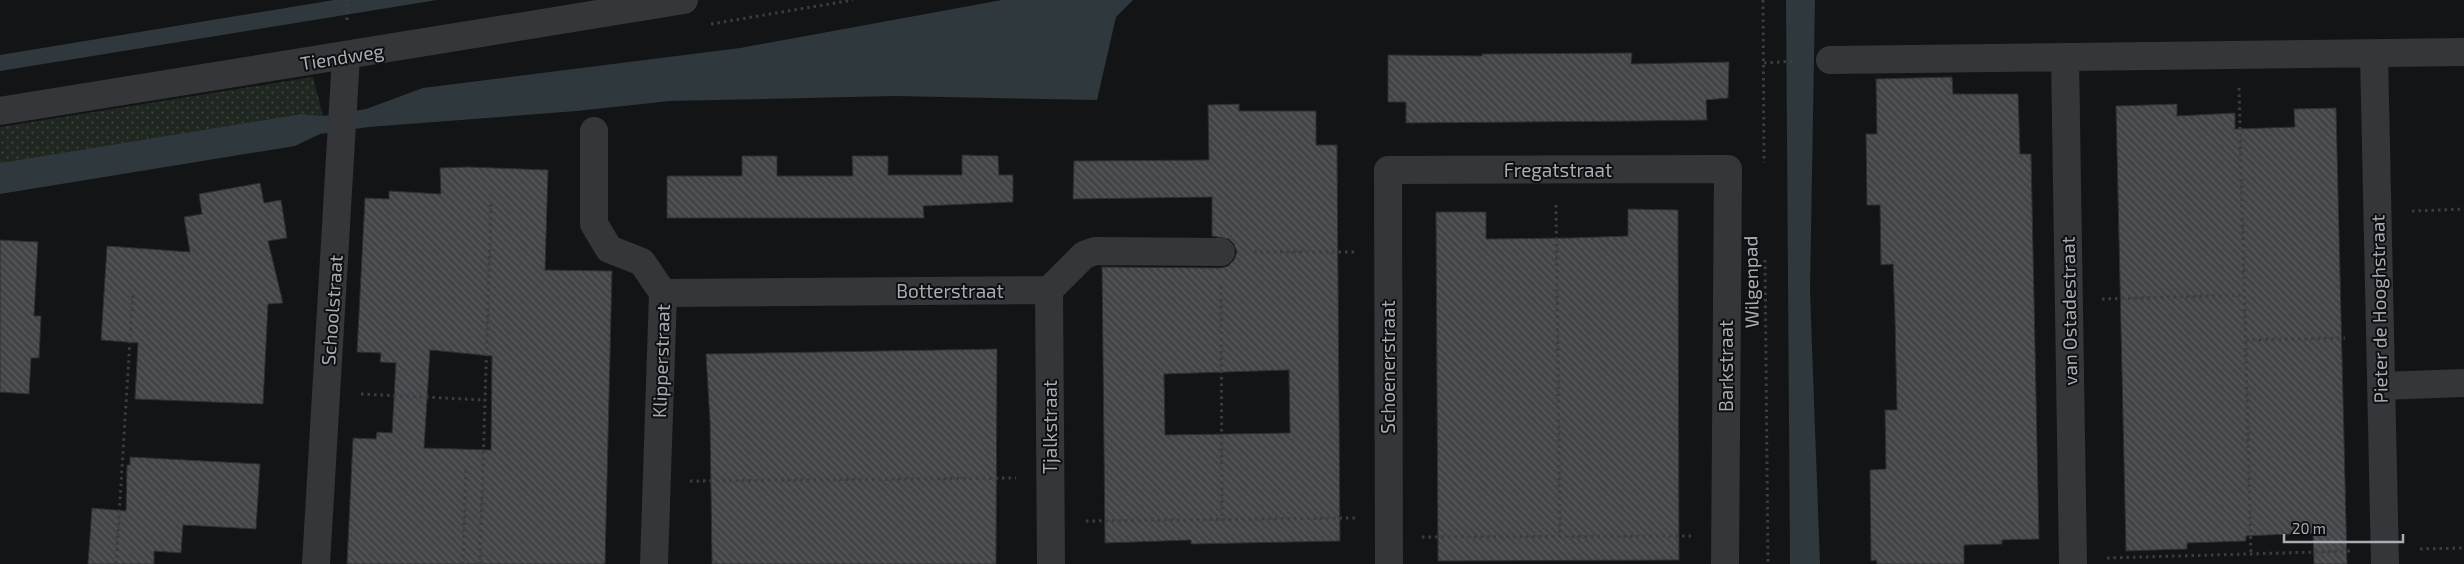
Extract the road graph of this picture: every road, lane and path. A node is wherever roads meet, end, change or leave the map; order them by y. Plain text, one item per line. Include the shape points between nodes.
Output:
1 (347, 0) edge
2 (684, 0) edge
3 (1764, 0) edge
4 (347, 21) dead end
5 (2464, 52) edge
6 (2374, 54) junction
7 (2238, 55) junction
8 (346, 56) junction
9 (2065, 57) junction
10 (1830, 60) dead end
11 (1776, 62) dead end
12 (1764, 63) junction
13 (0, 111) edge
14 (594, 131) dead end
15 (1728, 169) joint
16 (1388, 170) joint
17 (1556, 170) junction
18 (1764, 171) dead end
19 (491, 204) dead end
20 (2464, 209) edge
21 (2377, 212) junction
22 (1221, 252) junction
23 (1388, 252) junction
24 (1765, 259) dead end
25 (1049, 290) junction
26 (133, 292) dead end
27 (663, 293) junction
28 (2245, 295) junction
29 (2069, 300) junction
30 (2380, 338) junction
31 (2246, 340) junction
32 (2464, 383) edge
33 (2381, 386) junction
34 (327, 392) junction
35 (485, 400) junction
36 (466, 471) dead end
37 (1050, 478) junction
38 (657, 482) junction
39 (1222, 520) junction
40 (1050, 522) junction
41 (1389, 527) junction
42 (1726, 535) junction
43 (1560, 537) junction
44 (2464, 548) edge
45 (2251, 554) junction
46 (2385, 557) edge
47 (2073, 561) edge
48 (116, 564) edge
49 (316, 564) edge
50 (463, 564) edge
51 (480, 564) edge
52 (654, 564) edge
53 (1051, 564) edge
54 (1389, 564) edge
55 (1725, 564) edge
56 (1768, 564) edge

1 - 4 path
2 - 8 street, Tiendweg
3 - 12 path
5 - 6 street
6 - 7 street
6 - 21 street, Pieter de Hooghstraat
7 - 9 street
7 - 28 path
8 - 13 street, Tiendweg
8 - 34 street, Schoolstraat
9 - 10 street
9 - 29 street, van Ostadestraat
11 - 12 path
12 - 18 path
14 - 27 street, Klipperstraat via 594,224 609,249 642,262
15 - 17 street, Fregatstraat
15 - 42 street, Barkstraat
16 - 17 street, Fregatstraat
16 - 23 street, Schoenerstraat
17 - 43 path
19 - 35 path
20 - 21 path
21 - 30 street, Pieter de Hooghstraat
22 - 23 path
22 - 25 street via 1095,251 1084,254
22 - 39 path
23 - 41 street, Schoenerstraat
24 - 56 path, Wilgenpad
25 - 27 street, Botterstraat
25 - 37 street, Tjalkstraat
26 - 48 path
27 - 38 street, Klipperstraat
28 - 29 path
28 - 31 path
29 - 47 street, van Ostadestraat
30 - 31 path
30 - 33 street, Pieter de Hooghstraat
31 - 45 path
32 - 33 street
33 - 46 street, Pieter de Hooghstraat
34 - 35 path
34 - 49 street, Schoolstraat
35 - 51 path
36 - 50 path
37 - 38 path
37 - 40 street, Tjalkstraat
38 - 52 street, Klipperstraat
39 - 40 path
39 - 41 path
40 - 53 street, Tjalkstraat
41 - 43 path
41 - 54 street, Schoenerstraat
42 - 43 path
42 - 55 street, Barkstraat
44 - 46 path
45 - 46 path
45 - 47 path

